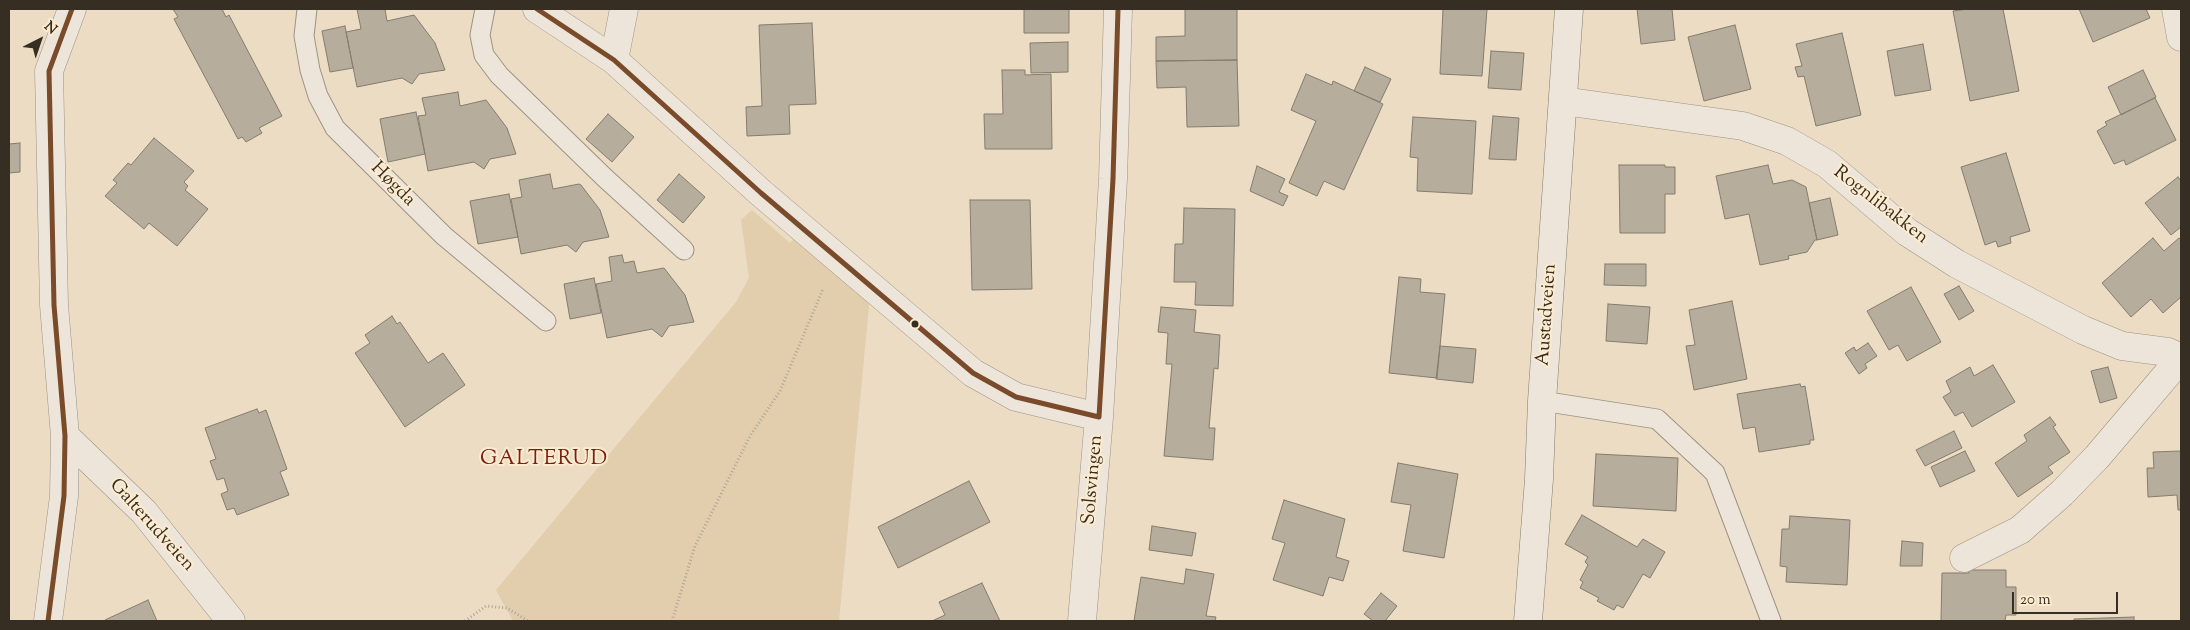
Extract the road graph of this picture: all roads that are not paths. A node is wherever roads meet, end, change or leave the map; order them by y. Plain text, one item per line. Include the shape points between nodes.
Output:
1 (72, 9) edge
2 (307, 9) edge
3 (485, 9) edge
4 (538, 9) edge
5 (624, 9) edge
6 (1118, 9) edge
7 (1569, 9) edge
8 (2176, 9) edge
9 (2181, 36) edge
10 (614, 60) junction
11 (1563, 101) junction
12 (684, 250) dead end
13 (546, 321) dead end
14 (2181, 358) edge
15 (1542, 401) junction
16 (1099, 417) junction
17 (65, 436) junction
18 (1964, 558) dead end
19 (48, 621) edge
20 (231, 621) edge
21 (1082, 621) edge
22 (1528, 621) edge
23 (1771, 621) edge

1 - 17 street via 49,71 54,306
2 - 13 lane, Høgda via 304,36 310,70 318,96 335,128 444,236
3 - 12 lane via 480,35 484,55 499,75
4 - 10 street
5 - 10 street
6 - 16 street, Solsvingen via 1113,178
7 - 11 street, Austadveien
8 - 9 street
10 - 16 street via 761,193 973,373 1016,397
11 - 14 street, Rognlibakken via 1743,126 1787,141 1827,164 1907,232 1957,264 2098,337 2122,346 2168,352
11 - 15 street, Austadveien
14 - 18 street via 2062,493 2020,530
15 - 22 street, Austadveien
15 - 23 lane via 1657,419 1715,474
16 - 21 street, Solsvingen
17 - 19 street via 64,496
17 - 20 street, Galterudveien via 144,512

